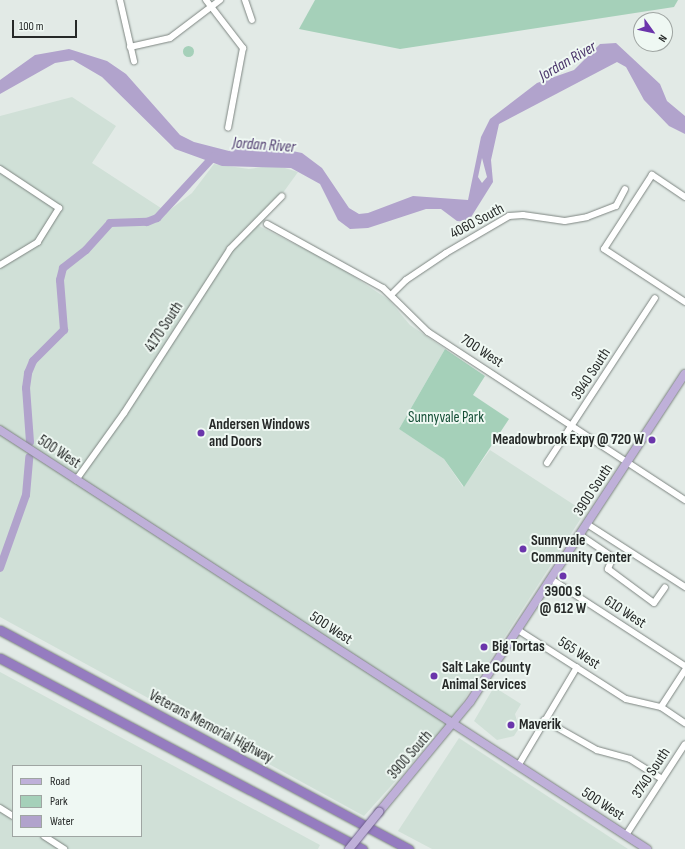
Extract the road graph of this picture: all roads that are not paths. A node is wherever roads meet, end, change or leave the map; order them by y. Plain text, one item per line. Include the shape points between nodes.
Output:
1 (120, 0) edge
2 (206, 0) edge
3 (220, 0) edge
4 (245, 0) edge
5 (211, 6) junction
6 (252, 20) dead end
7 (130, 47) junction
8 (134, 61) dead end
9 (228, 128) dead end
10 (0, 168) edge
11 (625, 190) dead end
12 (282, 196) dead end
13 (685, 196) edge
14 (267, 224) dead end
15 (0, 266) edge
16 (392, 294) junction
17 (655, 298) dead end
18 (685, 302) edge
19 (685, 374) edge
20 (573, 427) junction
21 (0, 430) edge
22 (547, 463) dead end
23 (627, 463) junction
24 (76, 480) junction
25 (685, 500) edge
26 (587, 524) junction
27 (580, 535) junction
28 (551, 580) junction
29 (665, 587) dead end
30 (685, 587) edge
31 (0, 630) edge
32 (518, 630) junction
33 (0, 658) edge
34 (685, 666) edge
35 (577, 667) junction
36 (685, 670) edge
37 (661, 707) junction
38 (544, 720) junction
39 (454, 723) junction
40 (685, 723) edge
41 (685, 744) edge
42 (518, 766) junction
43 (662, 779) junction
44 (0, 808) edge
45 (12, 815) edge
46 (626, 835) junction
47 (46, 837) edge
48 (64, 849) edge
49 (349, 849) edge
50 (363, 849) edge
51 (409, 849) edge
52 (647, 849) edge

1 - 7 street
2 - 5 street
3 - 5 street
4 - 6 street
5 - 7 street via 170,38
5 - 9 street via 243,48
7 - 8 street
10 - 15 street via 60,208 38,242
11 - 16 street, 4060 South via 616,206 593,216 565,221 523,215 509,216 435,260
12 - 24 street, 4170 South via 230,249 124,413
13 - 18 street via 652,175 604,249
14 - 16 street, 700 West
16 - 20 street, 700 West via 428,332
17 - 20 street, 3940 South
19 - 23 main road, 3900 South
20 - 22 street, 3940 South
20 - 23 street, 700 West
21 - 24 main road, 500 West
23 - 25 street, 700 West
23 - 26 main road, 3900 South
24 - 39 main road, 500 West
26 - 27 main road, 3900 South
26 - 30 street
27 - 28 main road, 3900 South
27 - 29 street via 613,557 608,570 654,603
28 - 32 main road, 3900 South
28 - 34 street, 610 West
31 - 51 highway, Veterans Memorial Highway
32 - 35 street, 565 West
32 - 39 main road, 3900 South
33 - 50 highway
35 - 37 street, 565 West via 626,699
35 - 38 street
36 - 37 street
37 - 40 street
38 - 42 street
38 - 43 street via 608,753 630,759
39 - 42 main road, 500 West
39 - 49 main road, 3900 South, bridge
41 - 43 street, 3740 South
42 - 46 main road, 500 West
43 - 46 street, 3740 South
44 - 45 street
46 - 52 main road, 500 West
47 - 48 street

